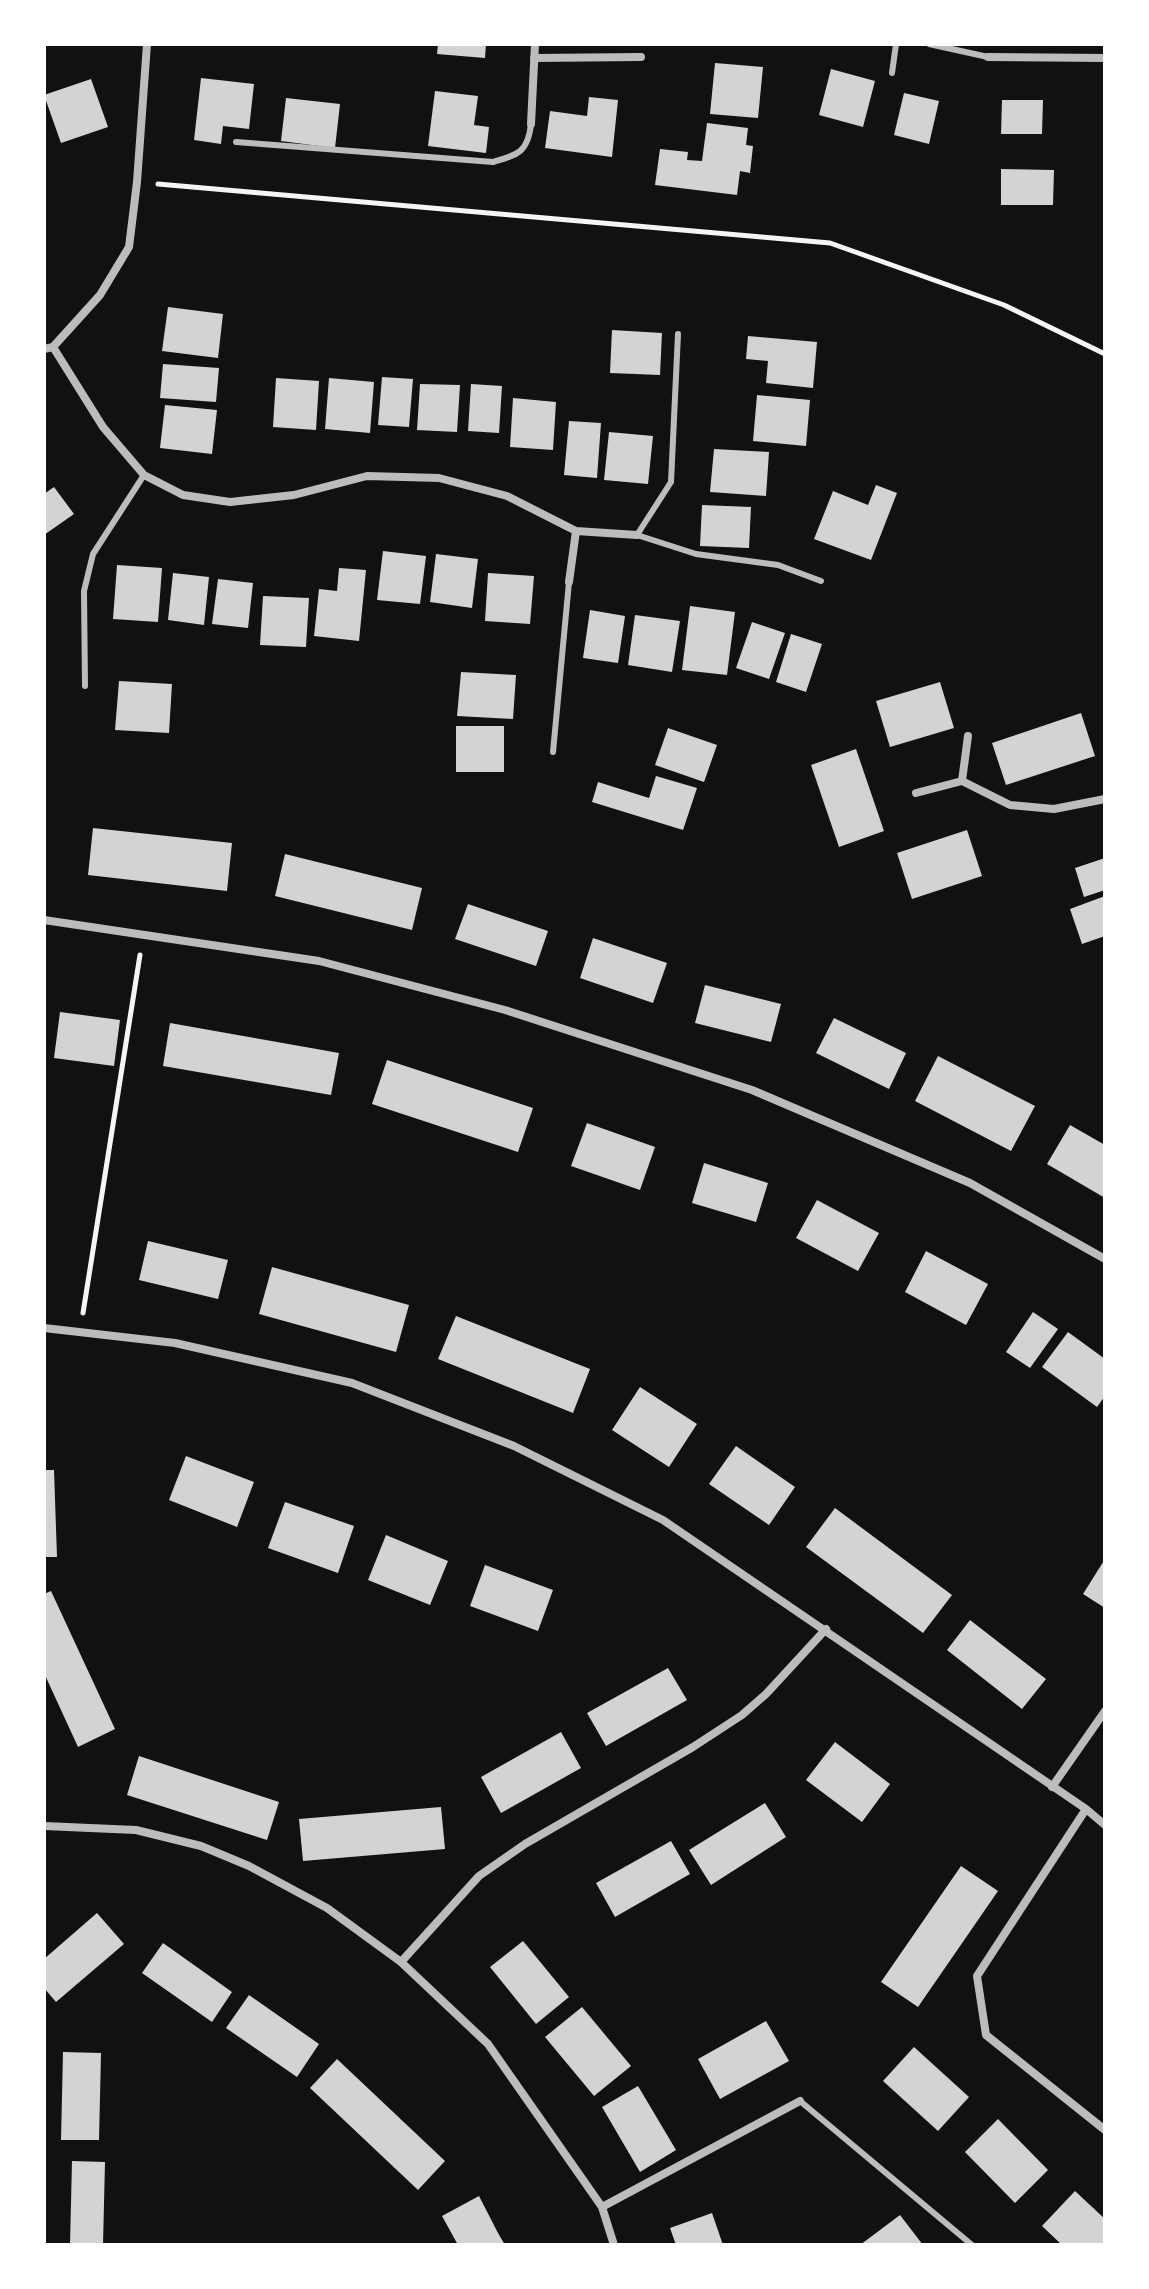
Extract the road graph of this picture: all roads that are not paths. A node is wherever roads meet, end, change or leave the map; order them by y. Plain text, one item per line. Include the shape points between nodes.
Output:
1 (147, 44) edge
2 (535, 44) edge
3 (896, 44) edge
4 (929, 44) edge
5 (641, 57) dead end
6 (988, 57) joint
7 (534, 58) junction
8 (1105, 58) edge
9 (892, 73) dead end
10 (531, 124) joint
11 (236, 142) dead end
12 (678, 334) dead end
13 (48, 348) edge
14 (144, 475) junction
15 (576, 531) junction
16 (637, 535) junction
17 (821, 581) dead end
18 (569, 582) joint
19 (85, 686) dead end
20 (968, 736) dead end
21 (553, 752) dead end
22 (962, 781) junction
23 (916, 793) dead end
24 (1105, 799) edge
25 (44, 920) edge
26 (1105, 1259) edge
27 (44, 1328) edge
28 (826, 1629) junction
29 (1105, 1711) edge
30 (1052, 1787) junction
31 (1086, 1809) junction
32 (1105, 1825) edge
33 (44, 1826) edge
34 (401, 1962) junction
35 (800, 2101) joint
36 (1105, 2130) edge
37 (602, 2207) junction
38 (614, 2245) edge
39 (972, 2245) edge

1 - 13 street via 129,247 100,295
2 - 7 street
3 - 9 lane
4 - 6 lane
5 - 7 street
6 - 8 street
7 - 10 street
10 - 11 lane via 518,155 493,162
12 - 16 lane via 671,482
13 - 14 street
14 - 15 street via 183,495 230,502 294,495 367,476 439,478 507,496
14 - 19 lane via 93,554 84,591
15 - 16 street
15 - 18 street
16 - 17 lane via 696,554 778,565
18 - 21 lane
20 - 22 street
22 - 23 street
22 - 24 street via 1010,805 1054,809
25 - 26 street via 333,965 505,1010 752,1090 970,1183
27 - 28 street via 175,1343 352,1383 514,1446 663,1520
28 - 30 street
28 - 34 street via 742,1715 479,1876
29 - 30 street
30 - 31 street
31 - 32 street
31 - 36 street via 977,1976 986,2035
33 - 34 street via 136,1830 201,1846 327,1908
34 - 37 street via 488,2044
35 - 37 street
35 - 39 lane
37 - 38 street

